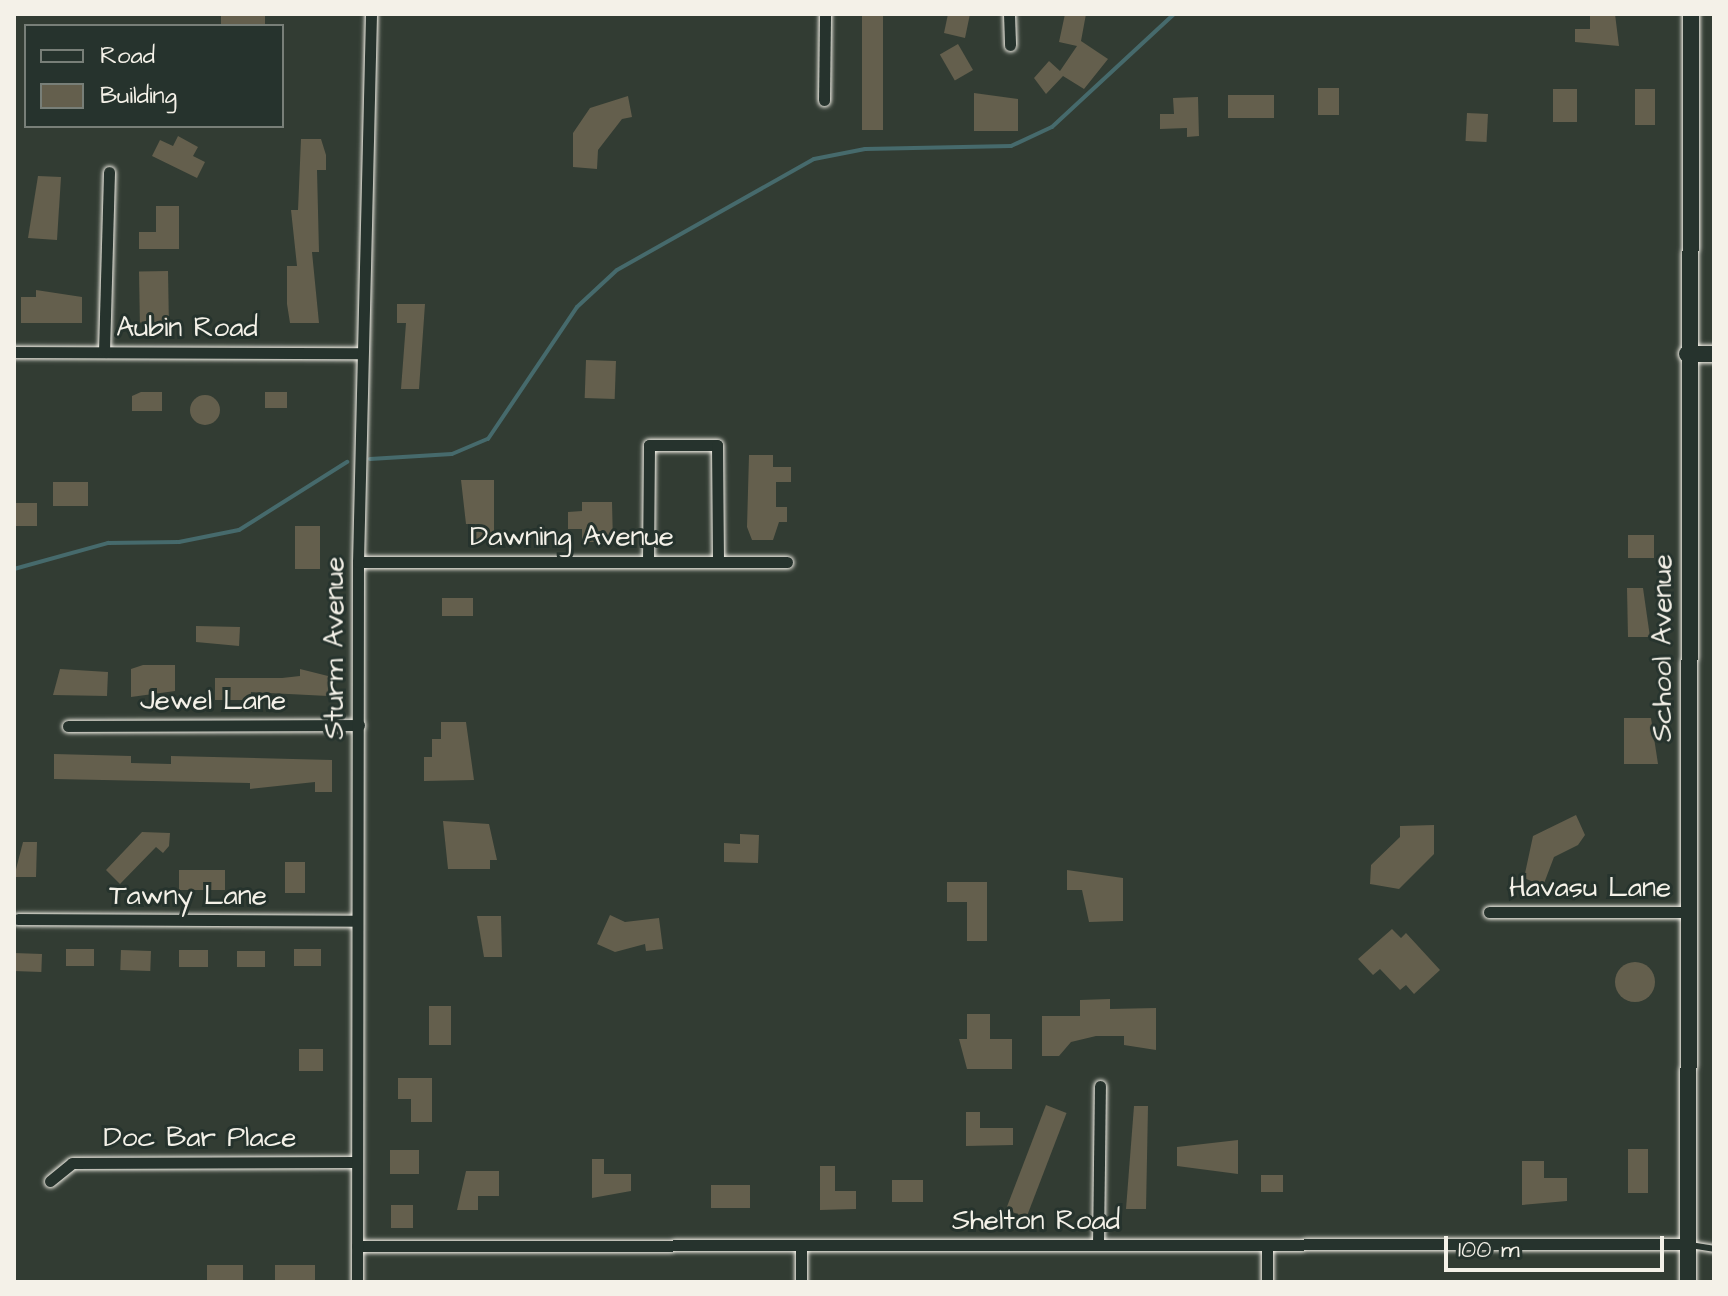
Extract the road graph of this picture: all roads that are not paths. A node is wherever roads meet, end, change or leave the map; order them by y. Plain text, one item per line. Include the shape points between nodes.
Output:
1 (371, 14) edge
2 (825, 14) edge
3 (1009, 14) edge
4 (1691, 14) edge
5 (1010, 45) dead end
6 (824, 100) dead end
7 (109, 172) dead end
8 (14, 352) edge
9 (104, 352) junction
10 (360, 353) junction
11 (1687, 354) junction
12 (1714, 354) edge
13 (718, 560) junction
14 (648, 561) junction
15 (358, 562) junction
16 (787, 562) dead end
17 (359, 725) junction
18 (68, 726) dead end
19 (1489, 912) dead end
20 (1691, 912) junction
21 (18, 919) dead end
22 (357, 921) junction
23 (1100, 1086) dead end
24 (357, 1162) junction
25 (50, 1181) dead end
26 (1687, 1244) junction
27 (801, 1245) junction
28 (1098, 1245) junction
29 (1267, 1245) junction
30 (357, 1246) junction
31 (1714, 1249) edge
32 (357, 1282) edge
33 (801, 1282) edge
34 (1267, 1282) edge
35 (1688, 1282) edge

1 - 10 street, Sturm Avenue
2 - 6 street
3 - 5 street
4 - 11 main road, School Avenue
7 - 9 street
8 - 9 street, Aubin Road
9 - 10 street, Aubin Road
10 - 15 street, Sturm Avenue
11 - 12 main road
11 - 20 main road, School Avenue
13 - 14 street, Dawning Avenue
13 - 14 street via 717,445 649,445
13 - 16 street, Dawning Avenue
14 - 15 street, Dawning Avenue
15 - 17 street, Sturm Avenue
17 - 18 street, Jewel Lane
17 - 22 street, Sturm Avenue
19 - 20 street, Havasu Lane
20 - 26 main road, School Avenue
21 - 22 street, Tawny Lane
22 - 24 street, Sturm Avenue
23 - 28 street
24 - 25 street, Doc Bar Place via 72,1163
24 - 30 street, Sturm Avenue
26 - 29 street, Shelton Road
26 - 31 lane, Shelton Road
26 - 35 main road, School Avenue
27 - 28 street, Shelton Road
27 - 30 street, Shelton Road
27 - 33 street
28 - 29 street, Shelton Road
29 - 34 street
30 - 32 street, Sturm Avenue

